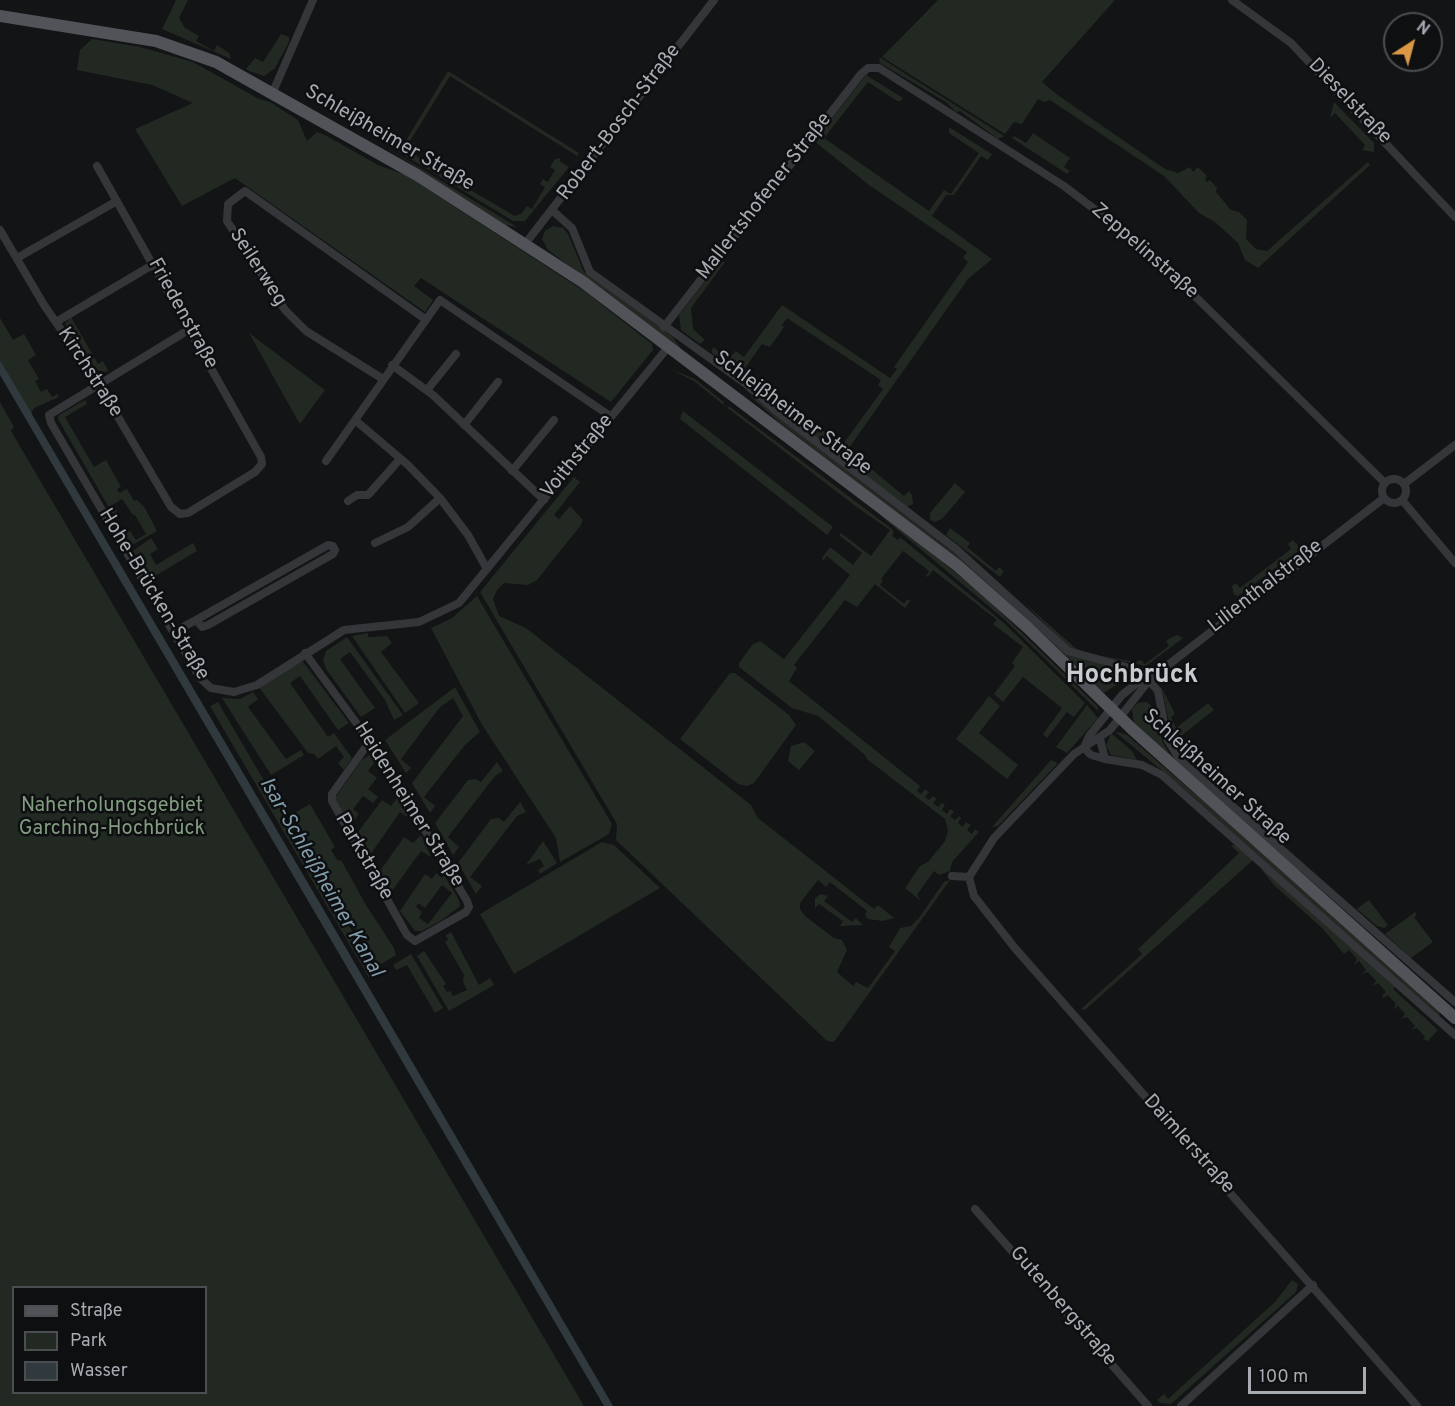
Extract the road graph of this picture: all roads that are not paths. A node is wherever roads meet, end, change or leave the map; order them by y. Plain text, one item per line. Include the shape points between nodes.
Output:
1 (313, 0) edge
2 (714, 0) edge
3 (1232, 0) edge
4 (0, 16) edge
5 (868, 68) joint
6 (272, 94) junction
7 (97, 166) dead end
8 (117, 201) junction
9 (553, 211) junction
10 (1455, 217) edge
11 (0, 230) edge
12 (525, 244) junction
13 (16, 258) junction
14 (154, 264) junction
15 (424, 320) junction
16 (56, 322) junction
17 (664, 327) junction
18 (190, 329) junction
19 (669, 346) junction
20 (456, 354) dead end
21 (392, 365) junction
22 (383, 379) junction
23 (498, 382) dead end
24 (98, 383) junction
25 (427, 390) junction
26 (610, 416) junction
27 (355, 420) junction
28 (554, 420) dead end
29 (464, 425) junction
30 (1455, 445) edge
31 (400, 459) junction
32 (326, 461) dead end
33 (512, 471) junction
34 (1385, 483) junction
35 (1404, 484) junction
36 (440, 498) junction
37 (1384, 498) junction
38 (544, 500) junction
39 (1402, 500) junction
40 (348, 501) dead end
41 (180, 514) joint
42 (375, 543) dead end
43 (1455, 563) edge
44 (488, 569) junction
45 (196, 620) junction
46 (174, 632) junction
47 (306, 653) junction
48 (1150, 679) junction
49 (1110, 708) junction
50 (1119, 717) junction
51 (1100, 739) junction
52 (372, 744) junction
53 (1084, 748) junction
54 (1106, 759) junction
55 (952, 876) dead end
56 (969, 877) junction
57 (415, 940) joint
58 (1455, 1002) edge
59 (1455, 1018) edge
60 (1455, 1035) edge
61 (975, 1209) dead end
62 (1313, 1285) junction
63 (1149, 1406) edge
64 (1181, 1406) edge
65 (1417, 1406) edge

1 - 6 street
2 - 9 street, Robert-Bosch-Straße
3 - 10 street, Dieselstraße via 1291,43
4 - 6 main road, Schleißheimer Straße via 156,41 216,62
5 - 17 street, Mallertshofener Straße
5 - 34 street, Zeppelinstraße via 879,68 1064,186 1148,250
6 - 12 main road, Schleißheimer Straße via 417,175
7 - 8 street, Friedenstraße
8 - 13 street
8 - 14 street, Friedenstraße
9 - 12 street, Robert-Bosch-Straße
9 - 17 street, Schleißheimer Straße via 572,228 590,272
11 - 13 street, Kirchstraße
12 - 19 main road, Schleißheimer Straße
13 - 16 street, Kirchstraße
14 - 16 street
14 - 18 street, Friedenstraße
15 - 21 street
15 - 22 street, Seilerweg via 245,191 228,204 227,221 285,310 306,331
15 - 26 street via 440,300
16 - 24 street, Kirchstraße
17 - 48 street, Schleißheimer Straße via 746,384 956,549 1068,651 1131,667
18 - 24 street
18 - 41 street, Friedenstraße via 262,464 188,513
19 - 26 street, Voithstraße
19 - 49 main road, Schleißheimer Straße via 958,566
20 - 25 street
21 - 22 street
21 - 25 street
22 - 27 street
23 - 29 street
24 - 41 street, Kirchstraße via 171,507
24 - 46 street, Hohe-Brücken-Straße via 49,415 51,423
25 - 29 street
26 - 38 street, Voithstraße
27 - 31 street
27 - 32 street
28 - 33 street
29 - 33 street
30 - 35 street
31 - 36 street
31 - 40 street via 368,495 357,495
33 - 38 street
34 - 35 street via 1395,479
34 - 37 street
35 - 39 street via 1406,494
36 - 42 street via 408,527
36 - 44 street
37 - 39 street via 1390,503
37 - 48 street, Lilienthalstraße
38 - 44 street, Voithstraße
39 - 43 street
44 - 47 street, Hohe-Brücken-Straße via 465,597 438,614 419,622 344,630
45 - 45 street via 202,627 208,625 335,550 328,544
45 - 46 street
46 - 47 street, Hohe-Brücken-Straße via 204,683 220,691 234,692 257,685
47 - 52 street, Heidenheimer Straße
48 - 49 street, Lilienthalstraße via 1130,687
48 - 50 street, Lilienthalstraße
48 - 58 street, Schleißheimer Straße via 1158,691 1167,739 1181,761
49 - 50 main road, Schleißheimer Straße
49 - 53 street
50 - 51 street
50 - 59 main road, Schleißheimer Straße
51 - 53 street
51 - 54 street
52 - 57 street, Parkstraße via 332,794 332,801 407,935
52 - 57 street, Heidenheimer Straße via 469,907
53 - 54 street, Schleißheimer Straße via 1091,755
53 - 56 street via 994,838
54 - 60 street, Schleißheimer Straße via 1142,765 1162,775
55 - 56 street
56 - 62 street, Daimlerstraße via 974,896 1009,941
61 - 63 street, Gutenbergstraße
62 - 64 street
62 - 65 street, Daimlerstraße

